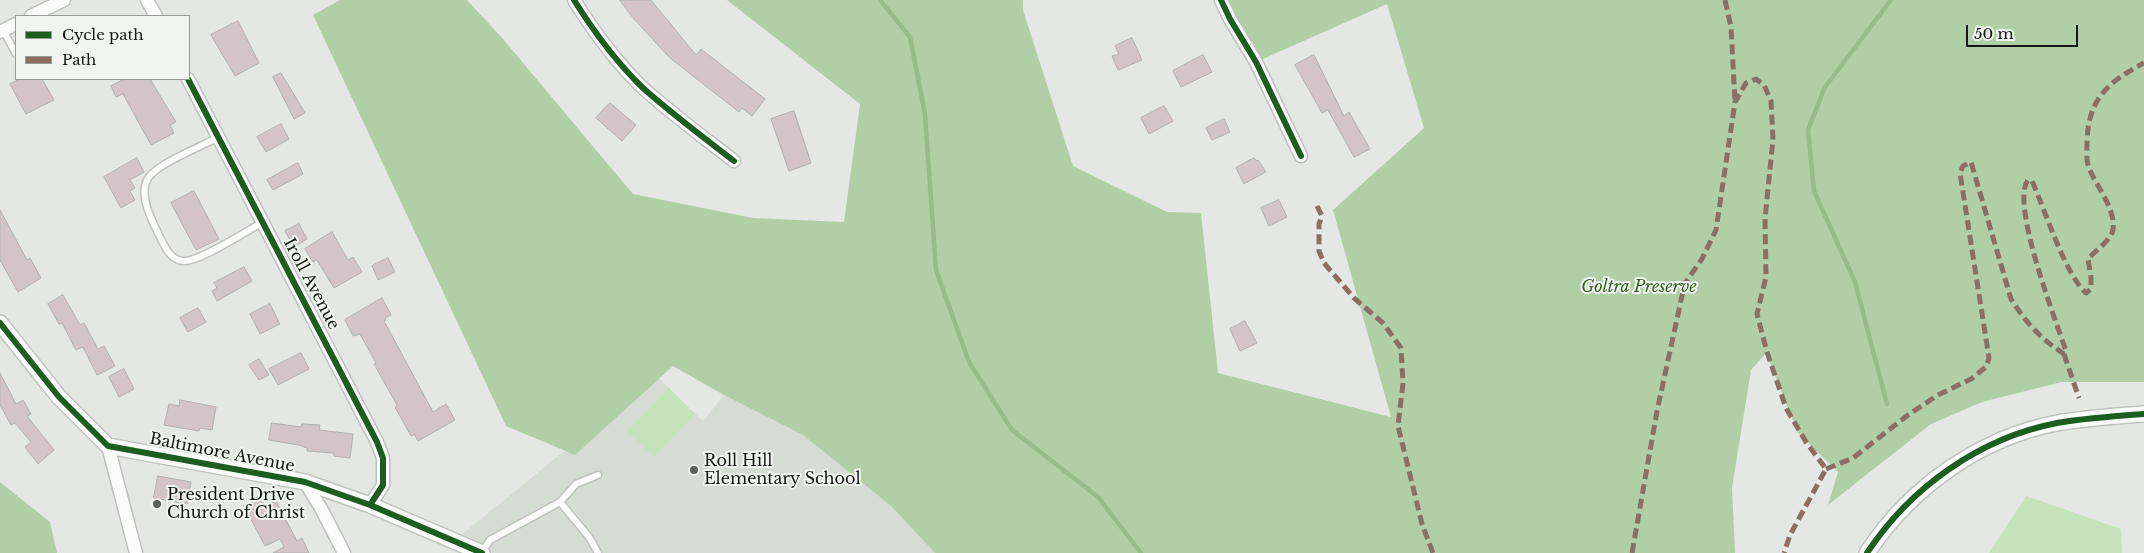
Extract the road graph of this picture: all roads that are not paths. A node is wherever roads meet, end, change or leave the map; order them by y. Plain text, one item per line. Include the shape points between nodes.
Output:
1 (64, 0) edge
2 (147, 0) edge
3 (574, 0) edge
4 (1221, 0) edge
5 (33, 15) edge
6 (155, 15) edge
7 (15, 24) edge
8 (2, 31) edge
9 (15, 52) edge
10 (189, 80) edge
11 (219, 137) junction
12 (1301, 156) dead end
13 (734, 161) dead end
14 (263, 222) junction
15 (0, 323) edge
16 (2144, 414) edge
17 (108, 446) junction
18 (598, 475) dead end
19 (304, 482) junction
20 (560, 502) junction
21 (370, 505) junction
22 (136, 553) edge
23 (344, 553) edge
24 (482, 553) edge
25 (598, 553) edge
26 (1867, 553) edge

1 - 5 street
2 - 6 street
3 - 13 street via 614,57 642,87
4 - 12 street via 1256,62
7 - 8 street
8 - 9 lane
10 - 11 street, Iroll Avenue
11 - 14 street, Iroll Avenue
11 - 14 lane via 151,173 146,181 147,204 164,245 176,260 185,262
14 - 21 street, Iroll Avenue via 377,442 382,458 383,485
15 - 17 street via 59,397
16 - 26 street via 2056,423 1998,442 1947,470 1924,488 1901,509
17 - 19 street, Baltimore Avenue
17 - 22 street
18 - 20 lane via 576,484
19 - 21 street, Baltimore Avenue
19 - 23 street
20 - 24 lane via 490,540
20 - 25 lane
21 - 24 street, Baltimore Avenue

